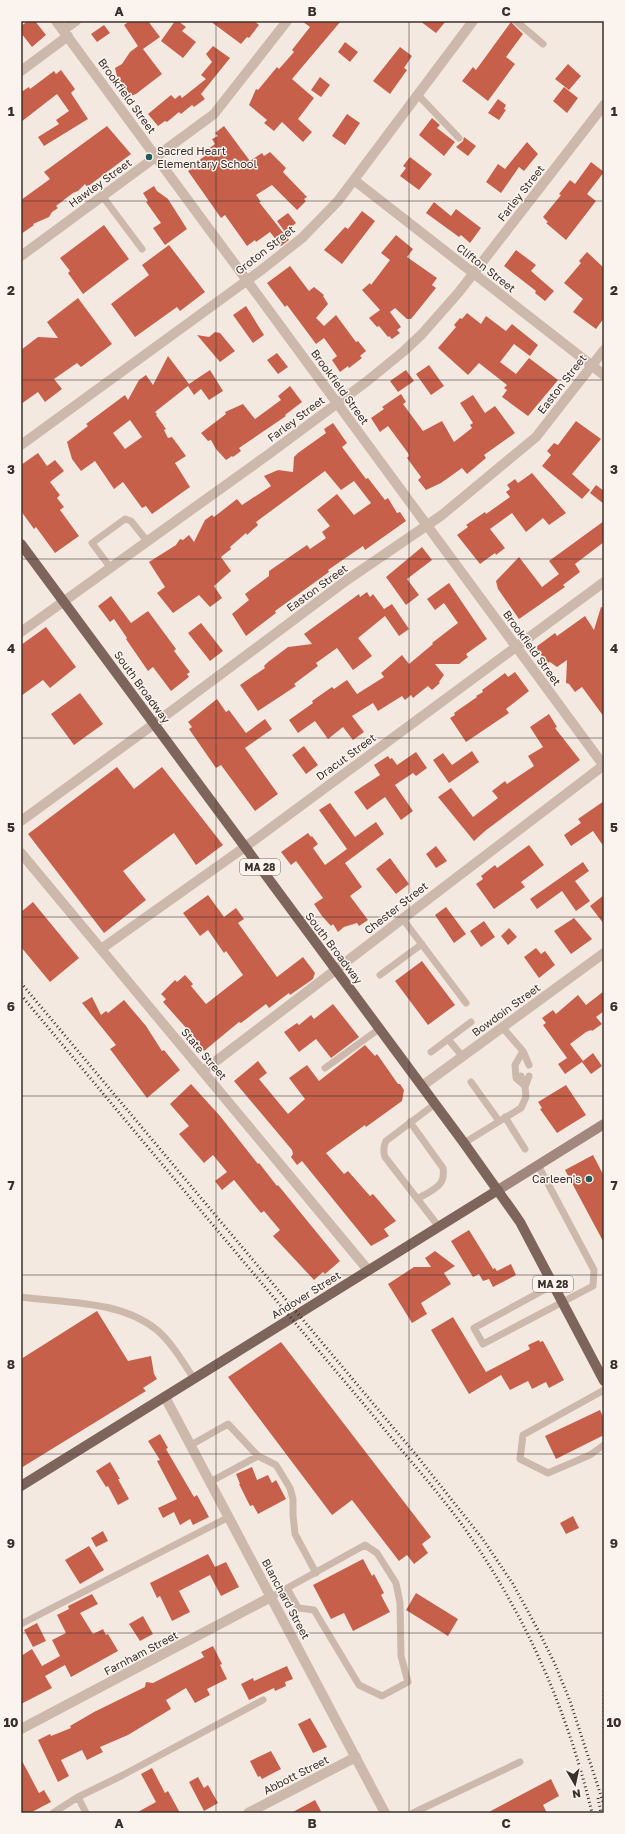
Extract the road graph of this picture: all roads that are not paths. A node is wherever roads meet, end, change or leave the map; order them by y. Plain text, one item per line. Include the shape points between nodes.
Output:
1 (56, 21) edge
2 (76, 21) edge
3 (287, 21) edge
4 (473, 21) edge
5 (516, 21) edge
6 (66, 33) junction
7 (543, 44) dead end
8 (21, 71) edge
9 (418, 95) junction
10 (604, 106) edge
11 (458, 138) dead end
12 (156, 157) junction
13 (354, 180) junction
14 (103, 197) junction
15 (142, 249) dead end
16 (21, 256) edge
17 (473, 273) junction
18 (247, 281) junction
19 (604, 350) edge
20 (592, 366) junction
21 (604, 376) edge
22 (337, 403) junction
23 (21, 445) edge
24 (427, 525) junction
25 (147, 541) junction
26 (21, 544) edge
27 (110, 567) junction
28 (604, 582) edge
29 (63, 601) junction
30 (21, 632) edge
31 (516, 647) junction
32 (154, 724) junction
33 (604, 766) edge
34 (21, 821) edge
35 (245, 847) junction
36 (21, 853) edge
37 (402, 918) junction
38 (422, 944) junction
39 (101, 949) junction
40 (604, 953) edge
41 (335, 970) junction
42 (380, 975) dead end
43 (466, 1003) dead end
44 (471, 1022) dead end
45 (502, 1027) junction
46 (379, 1029) junction
47 (448, 1038) junction
48 (524, 1051) junction
49 (431, 1052) dead end
50 (462, 1056) junction
51 (525, 1065) dead end
52 (325, 1068) dead end
53 (203, 1072) junction
54 (525, 1076) dead end
55 (471, 1082) dead end
56 (422, 1086) junction
57 (525, 1087) junction
58 (435, 1104) junction
59 (502, 1119) junction
60 (410, 1122) junction
61 (604, 1124) edge
62 (464, 1143) junction
63 (525, 1149) dead end
64 (538, 1165) junction
65 (498, 1190) junction
66 (417, 1199) junction
67 (439, 1227) junction
68 (368, 1270) junction
69 (553, 1285) junction
70 (21, 1297) edge
71 (563, 1303) junction
72 (603, 1376) edge
73 (194, 1379) junction
74 (604, 1390) edge
75 (165, 1396) junction
76 (190, 1444) junction
77 (604, 1445) edge
78 (258, 1456) junction
79 (210, 1482) junction
80 (21, 1486) edge
81 (229, 1517) junction
82 (316, 1573) junction
83 (287, 1588) junction
84 (271, 1597) junction
85 (21, 1624) edge
86 (263, 1700) dead end
87 (21, 1729) edge
88 (356, 1758) junction
89 (520, 1762) dead end
90 (78, 1796) junction
91 (422, 1811) edge
92 (53, 1813) edge
93 (86, 1813) edge
94 (248, 1813) edge
95 (385, 1813) edge
96 (413, 1813) edge

1 - 6 street, Brookfield Street
2 - 6 street
3 - 12 street, Hawley Street via 214,114
4 - 9 street, Groton Street
5 - 7 lane
6 - 8 street
6 - 12 street, Brookfield Street
9 - 11 lane
9 - 13 street, Groton Street
10 - 17 street, Farley Street
12 - 14 street, Hawley Street
12 - 18 street, Brookfield Street
13 - 17 street, Clifton Street
13 - 18 street, Groton Street via 338,201 302,238
14 - 15 lane
14 - 16 street, Hawley Street
17 - 20 street, Clifton Street
17 - 22 street, Farley Street via 422,334
18 - 22 street, Brookfield Street
18 - 23 street, Groton Street
19 - 20 street, Easton Street
20 - 21 street, Clifton Street
20 - 24 street, Easton Street via 536,437
22 - 24 street, Brookfield Street
22 - 25 street, Farley Street
24 - 31 street, Brookfield Street
24 - 32 street, Easton Street via 347,580
25 - 27 street, Farley Street
25 - 27 lane via 132,521 125,519 92,543
26 - 29 main road, South Broadway / MA 28
27 - 29 street, Farley Street
28 - 31 street, Dracut Street
29 - 30 street, Farley Street
29 - 32 main road, South Broadway / MA 28
31 - 33 street, Brookfield Street
31 - 35 street, Dracut Street
32 - 34 street, Easton Street
32 - 35 main road, South Broadway / MA 28
33 - 37 street, Chester Street
35 - 39 street, Dracut Street
35 - 41 main road, South Broadway / MA 28
36 - 39 street, State Street
37 - 38 lane
37 - 41 street, Chester Street
38 - 42 lane
38 - 43 lane
39 - 53 street, State Street
40 - 45 street, Bowdoin Street
41 - 46 main road, South Broadway / MA 28
41 - 53 street, Chester Street
44 - 47 lane
45 - 48 lane
45 - 50 street, Bowdoin Street
46 - 52 lane
46 - 56 main road, South Broadway / MA 28
47 - 49 lane
47 - 50 lane
48 - 51 lane
48 - 57 lane via 515,1065 516,1078
50 - 56 street, Bowdoin Street
53 - 68 street, State Street
54 - 57 lane
55 - 59 lane
56 - 58 main road, South Broadway / MA 28
57 - 59 lane via 526,1096 521,1108
58 - 60 lane
58 - 62 main road, South Broadway / MA 28
59 - 62 lane
59 - 63 lane
60 - 66 lane via 386,1141 383,1151
60 - 66 lane via 443,1168 444,1177 442,1184
61 - 64 main road, Andover Street
62 - 65 main road, South Broadway / MA 28
64 - 65 main road, Andover Street
64 - 71 lane via 594,1270 593,1286
65 - 67 main road, Andover Street
65 - 69 main road, South Broadway / MA 28 via 520,1222
66 - 67 lane
67 - 68 main road, Andover Street
68 - 73 main road, Andover Street
69 - 71 main road, South Broadway / MA 28
69 - 71 lane via 474,1328 483,1344
70 - 73 lane via 93,1305 122,1312 145,1322 171,1346
71 - 72 main road, South Broadway / MA 28
73 - 75 main road, Andover Street
74 - 77 lane via 522,1435 520,1459 548,1473 590,1455
75 - 76 street, Blanchard Street
75 - 80 main road, Andover Street
76 - 78 lane via 228,1424
76 - 79 street, Blanchard Street
78 - 79 lane
78 - 82 lane via 276,1465 290,1488 296,1534
79 - 81 street, Blanchard Street
81 - 84 street, Blanchard Street
81 - 85 lane
82 - 83 lane
82 - 83 lane via 365,1545 377,1553 396,1583 400,1603 401,1656 408,1682 382,1696 359,1685 314,1610 298,1608
83 - 84 lane
84 - 87 street, Farnham Street
84 - 88 street, Blanchard Street
86 - 90 lane via 123,1776
88 - 94 street, Abbott Street
88 - 95 street, Blanchard Street
89 - 91 lane
90 - 92 lane
90 - 93 lane
91 - 96 lane

